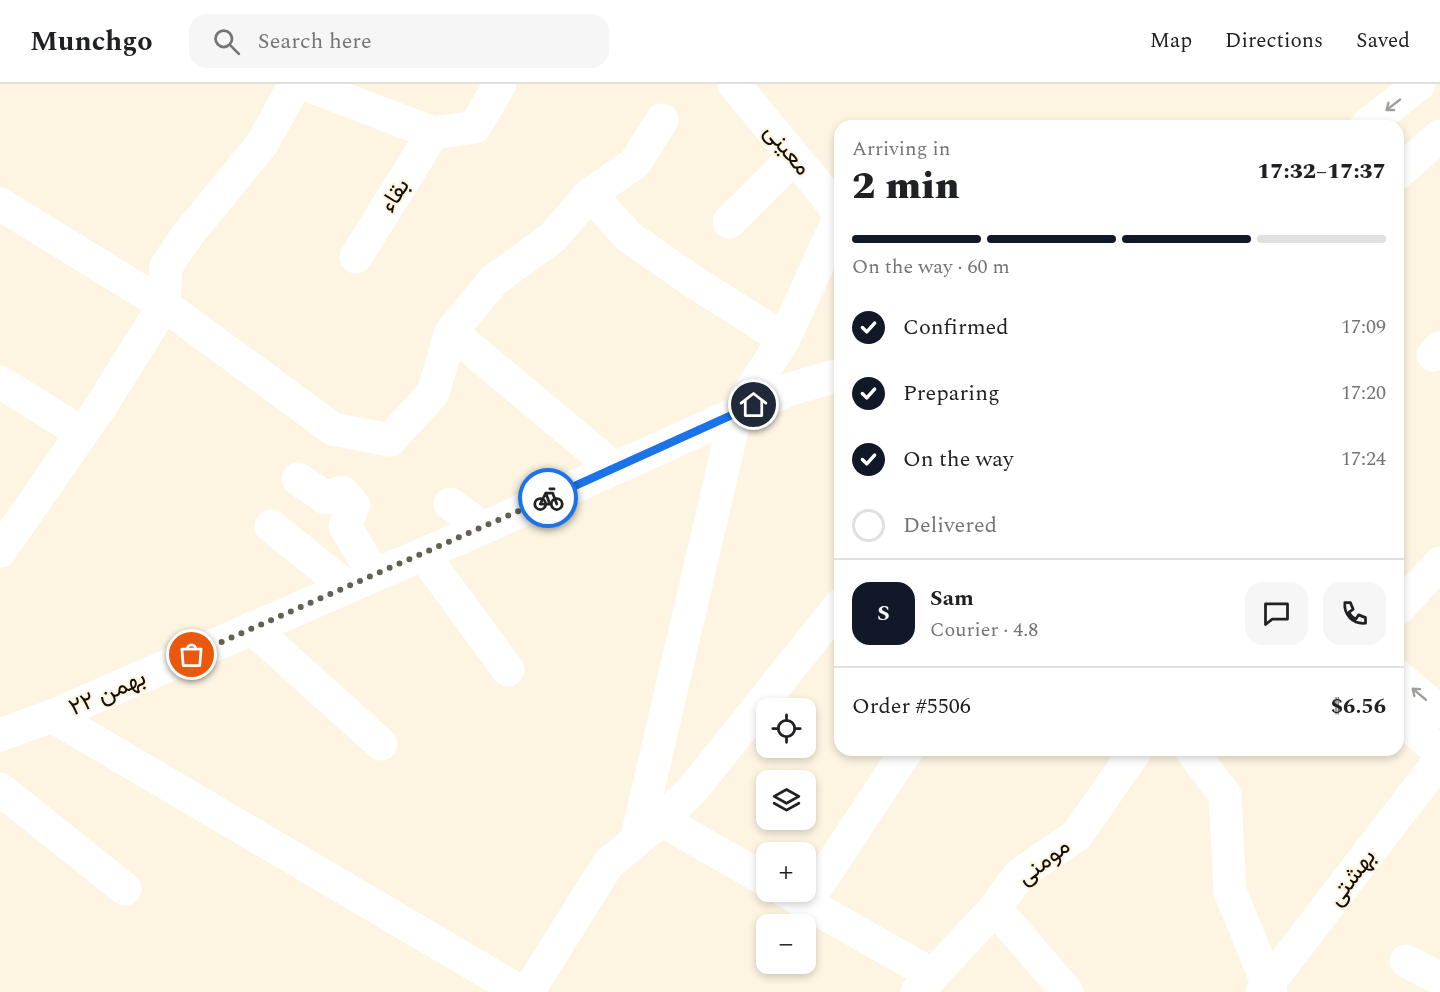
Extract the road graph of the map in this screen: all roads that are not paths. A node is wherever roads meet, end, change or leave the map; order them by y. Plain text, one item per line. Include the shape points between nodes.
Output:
1 (295, 84) edge
2 (306, 84) edge
3 (500, 84) edge
4 (734, 84) edge
5 (1419, 84) edge
6 (662, 120) dead end
7 (1374, 120) edge
8 (433, 133) junction
9 (1439, 138) edge
10 (794, 157) junction
11 (1404, 168) edge
12 (590, 194) junction
13 (0, 204) edge
14 (834, 208) edge
15 (729, 222) dead end
16 (834, 229) edge
17 (356, 257) dead end
18 (164, 305) junction
19 (451, 332) junction
20 (784, 339) junction
21 (834, 377) edge
22 (0, 382) edge
23 (736, 413) junction
24 (82, 433) junction
25 (614, 468) junction
26 (297, 479) dead end
27 (450, 504) dead end
28 (271, 526) dead end
29 (483, 528) junction
30 (3, 542) edge
31 (423, 554) junction
32 (1440, 563) edge
33 (360, 581) junction
34 (1404, 602) edge
35 (834, 613) edge
36 (252, 628) junction
37 (508, 670) dead end
38 (1404, 681) edge
39 (1440, 712) edge
40 (52, 716) junction
41 (1404, 722) edge
42 (0, 735) edge
43 (381, 744) dead end
44 (1440, 752) edge
45 (902, 756) edge
46 (1132, 756) edge
47 (1196, 756) edge
48 (1440, 760) edge
49 (0, 789) edge
50 (661, 820) junction
51 (636, 841) junction
52 (816, 871) edge
53 (756, 874) edge
54 (125, 889) dead end
55 (804, 902) edge
56 (995, 908) junction
57 (1406, 961) dead end
58 (1440, 979) edge
59 (925, 983) edge
60 (1267, 990) edge
61 (520, 992) edge
62 (528, 992) edge
63 (1067, 992) edge

1 - 18 street via 262,144 166,266
2 - 8 street
3 - 8 street via 475,127
4 - 10 street, معینی
5 -> 7 street
6 - 12 street via 636,163
8 - 17 street, بقاء
9 - 11 street
10 - 14 street, معینی
10 - 15 street
12 - 19 street via 553,237 494,280
12 - 20 street via 629,237
13 - 18 street
16 - 20 street
18 - 19 street via 333,429 390,440 433,393
18 - 24 street
19 - 25 street
20 - 23 street
21 - 23 street, ۲۲ بهمن via 790,388
22 - 24 street
23 - 25 street, ۲۲ بهمن
23 - 51 street
24 - 30 street
25 - 29 street, ۲۲ بهمن
26 - 33 street via 326,498 342,492 354,505 345,526
27 - 29 street
28 - 33 street
29 - 31 street, ۲۲ بهمن
31 - 33 street, ۲۲ بهمن
31 - 37 street
32 - 34 street
33 - 36 street, ۲۲ بهمن
35 - 50 street via 693,789
36 - 40 street, ۲۲ بهمن
36 - 43 street
39 -> 38 street
40 - 42 street, ۲۲ بهمن
40 - 61 street
41 - 44 street
45 - 52 street
46 - 56 street, مومنی via 1077,835 1019,875
47 - 60 street via 1226,795 1230,891
48 - 60 street, بهشتی
49 - 54 street
50 - 51 street
50 - 53 street
51 - 62 street via 608,864
55 - 59 street
56 - 59 street, مومنی
56 - 63 street
57 - 58 street

